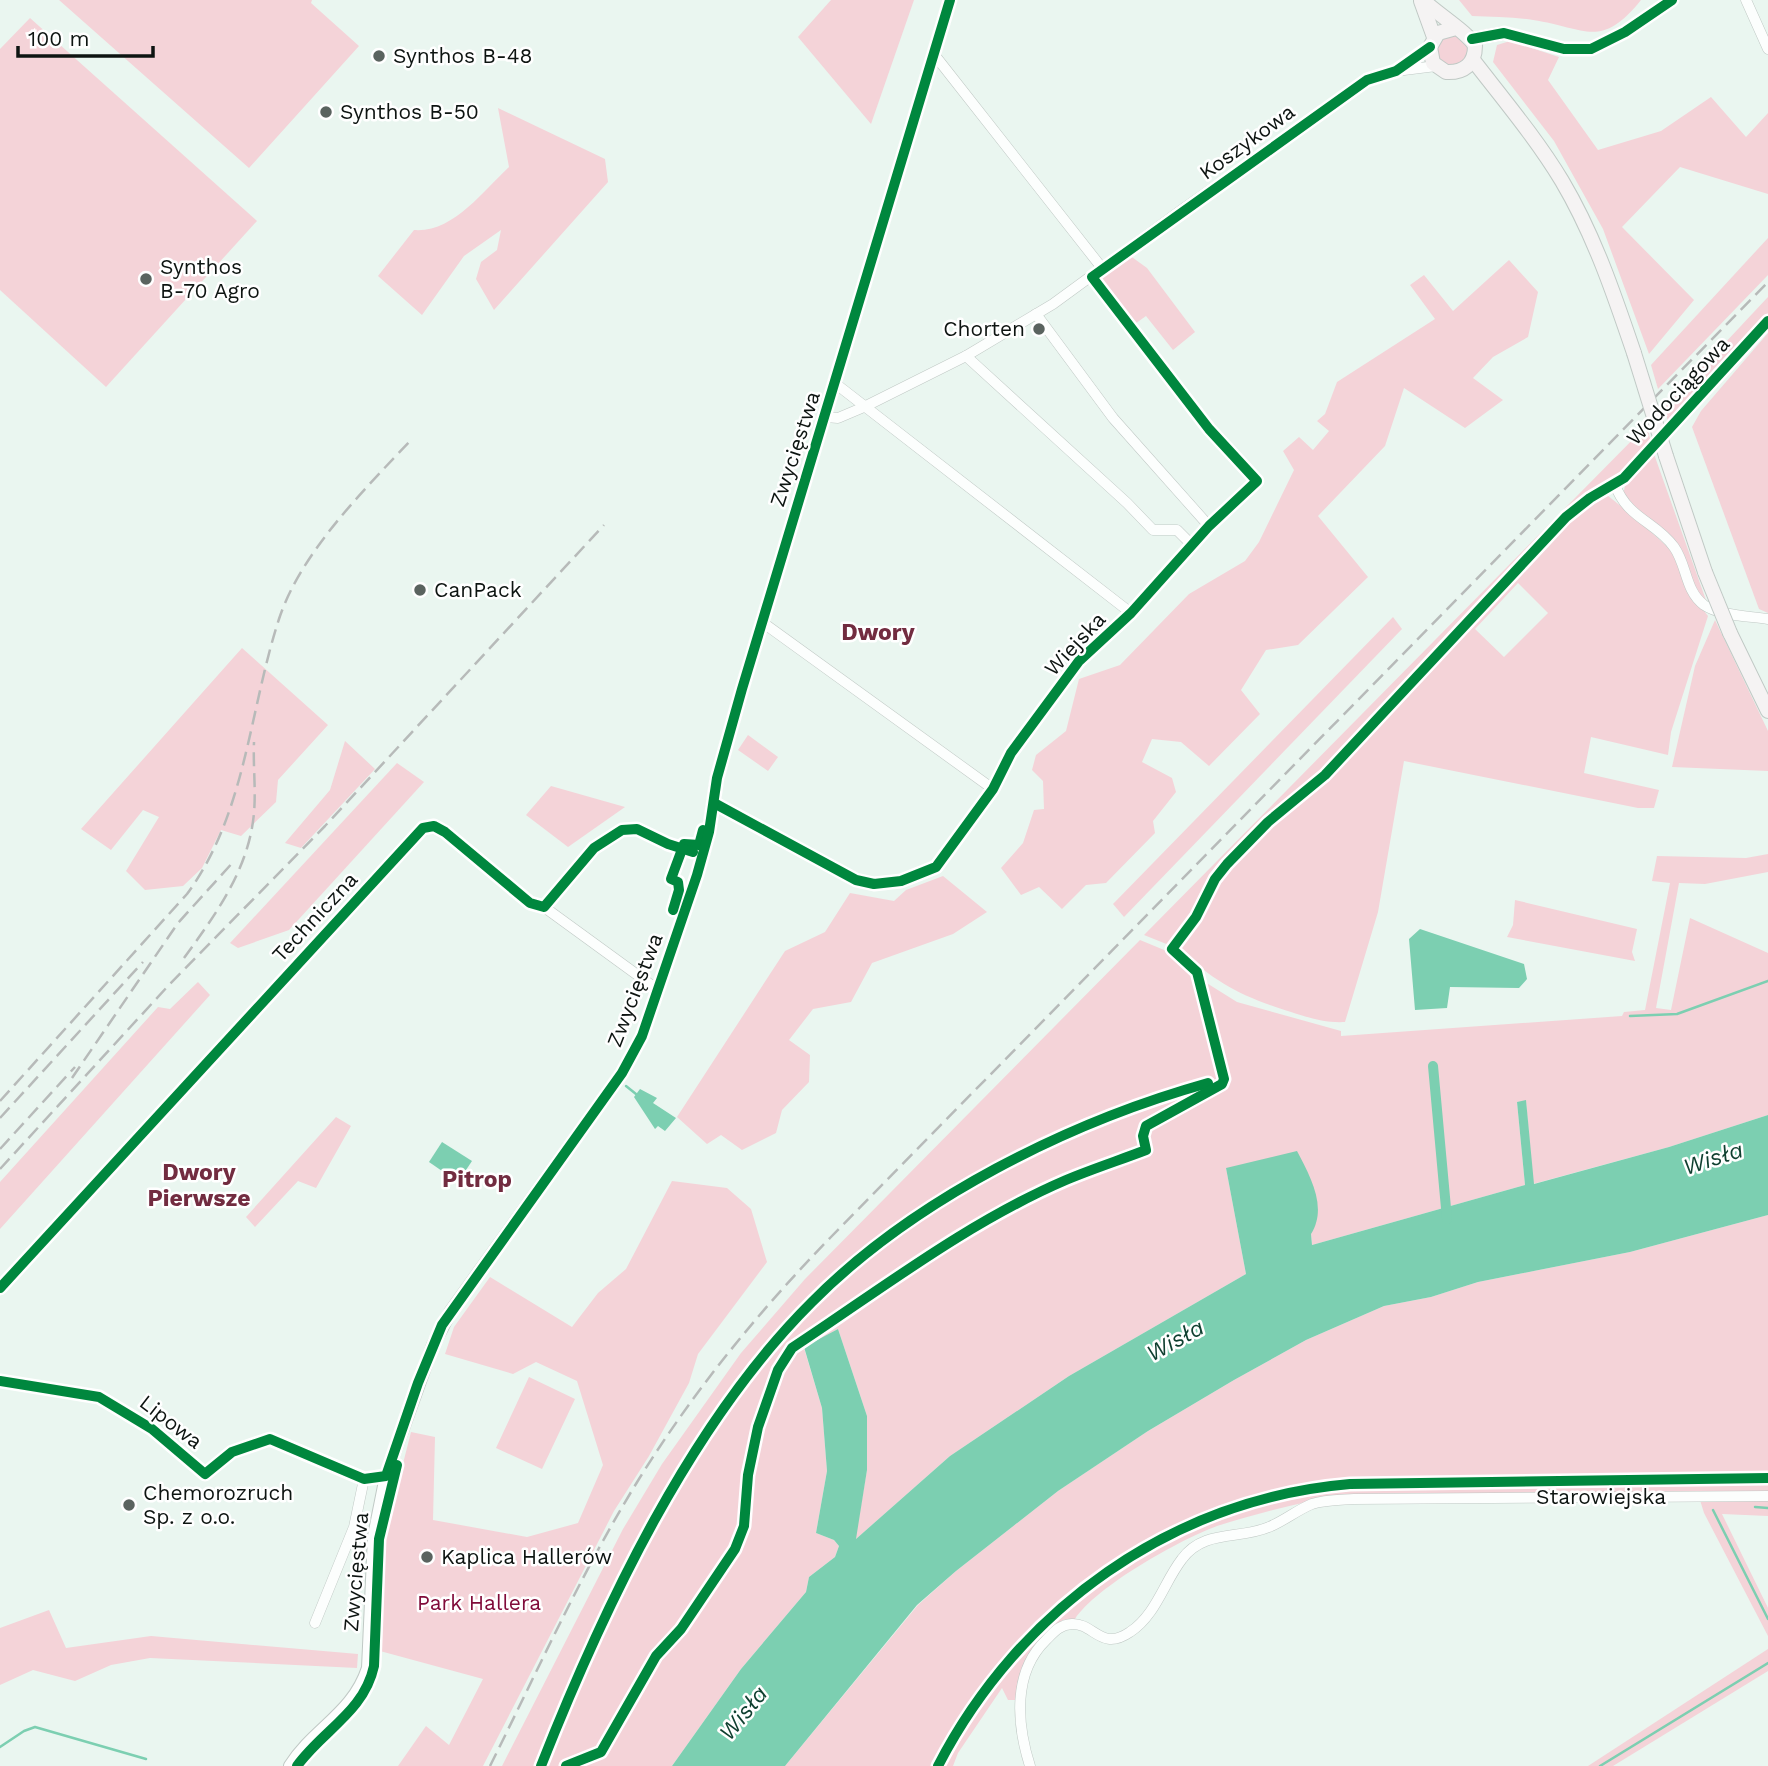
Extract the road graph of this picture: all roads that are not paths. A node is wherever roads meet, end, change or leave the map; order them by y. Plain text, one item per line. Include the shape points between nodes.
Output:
1 (950, 0) edge
2 (1422, 0) edge
3 (1672, 0) edge
4 (1746, 0) edge
5 (1456, 28) junction
6 (1472, 39) junction
7 (1432, 42) junction
8 (1768, 49) edge
9 (933, 53) junction
10 (1467, 65) junction
11 (1436, 66) junction
12 (1396, 71) junction
13 (1102, 268) junction
14 (1091, 277) junction
15 (1036, 314) junction
16 (1768, 321) edge
17 (966, 356) junction
18 (836, 384) junction
19 (864, 407) junction
20 (826, 417) junction
21 (1615, 485) junction
22 (1209, 526) junction
23 (1192, 545) junction
24 (1131, 612) junction
25 (1768, 619) edge
26 (762, 622) junction
27 (1461, 630) dead end
28 (1768, 711) edge
29 (993, 789) junction
30 (714, 803) junction
31 (703, 856) junction
32 (544, 907) junction
33 (658, 990) junction
34 (0, 1288) edge
35 (0, 1381) edge
36 (386, 1476) junction
37 (364, 1479) junction
38 (1768, 1496) edge
39 (315, 1623) dead end
40 (290, 1766) edge
41 (1030, 1766) edge

1 - 9 street, Zwycięstwa
2 - 5 main road
2 - 7 main road
3 - 6 street via 1591,49 1564,49 1504,33
4 - 8 street
5 - 6 main road
5 - 7 main road via 1443,30
6 - 10 main road
7 - 11 main road
7 - 12 street, Koszykowa
9 - 13 street
9 - 18 street, Zwycięstwa
10 - 11 main road via 1446,72
10 - 28 main road, bridge via 1498,95 1545,155 1604,266 1705,572
11 - 12 street, Koszykowa
12 - 13 street, Koszykowa via 1367,80
13 - 14 street, Koszykowa
14 - 15 street, Koszykowa
14 - 22 street, Wiejska via 1209,429 1257,481
15 - 17 street, Koszykowa
15 - 22 street via 1113,418
16 - 21 street, Wodociągowa
17 - 19 street, Koszykowa
17 - 23 street via 1153,530 1177,530
18 - 19 street
18 - 20 street, Zwycięstwa
19 - 20 street, Koszykowa via 838,418
19 - 24 street, Wiejska
20 - 26 street, Zwycięstwa
21 - 25 street via 1629,511 1674,547 1689,587 1701,603
21 - 27 street, Wodociągowa via 1573,510
22 - 23 street, Wiejska
23 - 24 street, Wiejska
24 - 29 street, Wiejska via 1079,661 1011,753
26 - 29 street
26 - 30 street, Zwycięstwa via 724,751
29 - 30 street, Wiejska via 936,867 901,881 874,884 856,880
30 - 31 street, Zwycięstwa
31 - 32 street via 637,829 622,830 594,848
31 - 33 street, Zwycięstwa
32 - 33 street, Techniczna
32 - 34 street, Techniczna via 530,903 444,832 433,826 423,828
33 - 36 street, Zwycięstwa via 642,1036 622,1073 442,1325
35 - 37 street, Lipowa via 99,1397 152,1429 205,1474 232,1452 270,1439
36 - 37 street
36 - 40 street, Zwycięstwa via 374,1536 368,1668 362,1688
37 - 39 street via 354,1527
38 - 41 street, Starowiejska via 1354,1499 1313,1504 1268,1528 1205,1539 1182,1558 1147,1617 1130,1632 1102,1639 1075,1624 1060,1626 1042,1644 1029,1665 1018,1713

